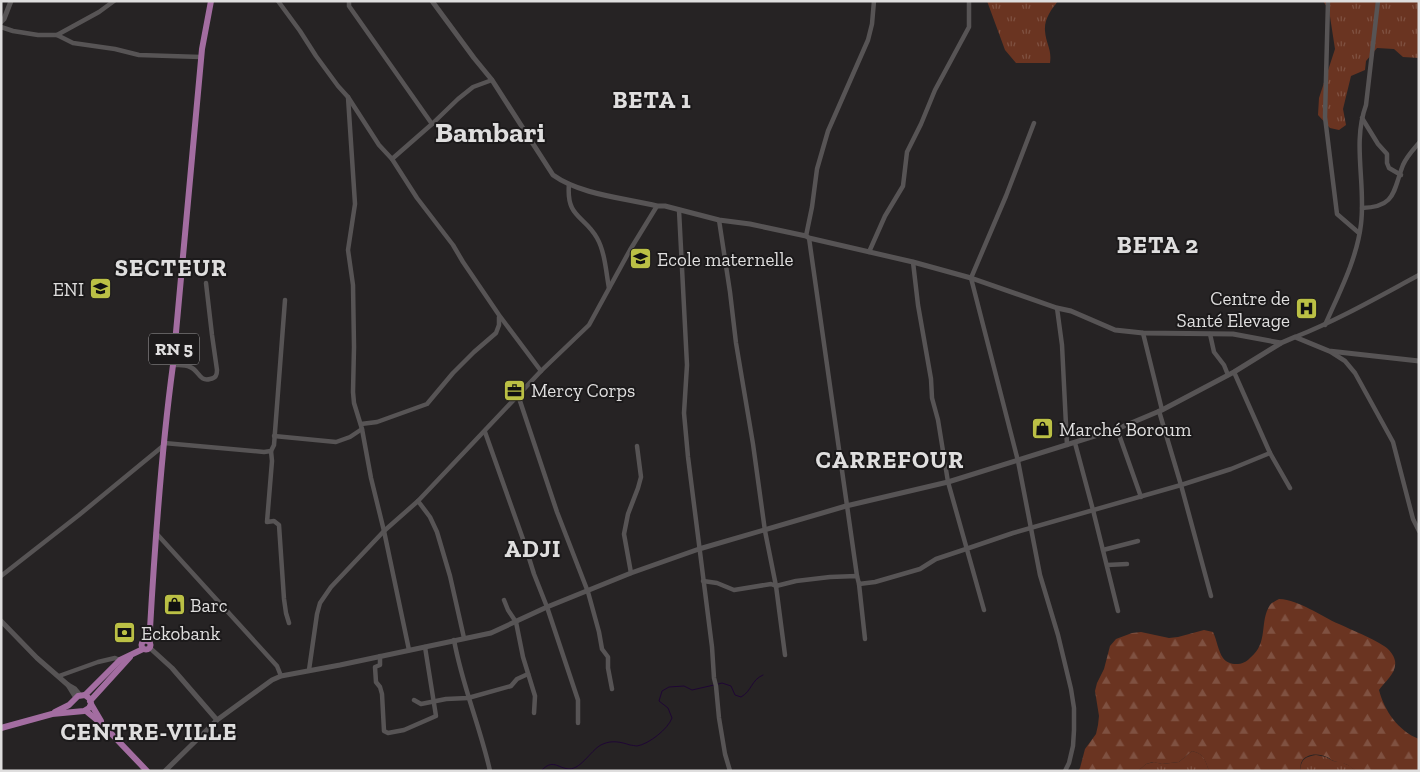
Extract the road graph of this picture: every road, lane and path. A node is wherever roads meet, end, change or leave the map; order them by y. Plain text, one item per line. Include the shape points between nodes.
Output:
1 (11, 1) edge
2 (114, 1) edge
3 (211, 1) edge
4 (278, 1) edge
5 (349, 1) edge
6 (432, 1) edge
7 (874, 1) edge
8 (970, 1) edge
9 (1328, 1) edge
10 (1378, 1) edge
11 (1, 22) edge
12 (1, 27) edge
13 (58, 35) junction
14 (201, 57) junction
15 (492, 80) junction
16 (348, 97) junction
17 (1362, 117) junction
18 (1034, 123) dead end
19 (432, 124) junction
20 (1419, 143) edge
21 (392, 159) junction
22 (1401, 174) junction
23 (569, 184) junction
24 (657, 206) junction
25 (1362, 208) junction
26 (679, 210) junction
27 (719, 220) junction
28 (1359, 234) junction
29 (808, 237) junction
30 (869, 252) junction
31 (913, 262) junction
32 (1419, 275) edge
33 (971, 278) junction
34 (206, 283) dead end
35 (609, 288) junction
36 (285, 300) dead end
37 (1056, 308) junction
38 (499, 315) junction
39 (1325, 325) junction
40 (1143, 334) junction
41 (1210, 334) junction
42 (1295, 337) junction
43 (1281, 343) junction
44 (1329, 351) junction
45 (1419, 361) edge
46 (173, 365) junction
47 (541, 371) junction
48 (1234, 372) junction
49 (1228, 375) junction
50 (518, 395) junction
51 (1161, 410) junction
52 (362, 426) junction
53 (1117, 429) junction
54 (485, 432) junction
55 (274, 436) junction
56 (1074, 443) junction
57 (164, 445) junction
58 (1067, 445) junction
59 (637, 446) dead end
60 (271, 451) junction
61 (1270, 453) junction
62 (1018, 461) junction
63 (948, 482) junction
64 (1181, 485) junction
65 (1290, 488) dead end
66 (1140, 497) junction
67 (418, 501) junction
68 (846, 506) junction
69 (1093, 510) junction
70 (1032, 528) junction
71 (384, 531) junction
72 (765, 531) junction
73 (1419, 531) edge
74 (156, 533) junction
75 (1127, 537) dead end
76 (1138, 541) dead end
77 (1128, 543) junction
78 (966, 549) junction
79 (699, 550) junction
80 (1103, 550) junction
81 (1127, 564) dead end
82 (1107, 565) junction
83 (631, 573) junction
84 (1, 576) edge
85 (857, 576) junction
86 (703, 581) junction
87 (859, 584) junction
88 (776, 586) junction
89 (588, 592) junction
90 (1211, 596) dead end
91 (504, 600) dead end
92 (547, 607) junction
93 (984, 610) dead end
94 (1118, 611) dead end
95 (1, 621) edge
96 (516, 622) junction
97 (290, 623) dead end
98 (464, 638) junction
99 (865, 639) dead end
100 (454, 640) junction
101 (147, 646) junction
102 (425, 647) junction
103 (409, 650) junction
104 (785, 654) dead end
105 (380, 656) junction
106 (122, 662) junction
107 (309, 670) junction
108 (111, 673) junction
109 (528, 674) junction
110 (59, 676) junction
111 (282, 676) junction
112 (612, 689) dead end
113 (79, 697) junction
114 (468, 698) junction
115 (414, 700) dead end
116 (91, 702) junction
117 (434, 702) junction
118 (83, 711) junction
119 (534, 713) dead end
120 (52, 714) junction
121 (217, 720) junction
122 (578, 723) dead end
123 (103, 726) junction
124 (1, 728) edge
125 (147, 771) edge
126 (166, 771) edge
127 (490, 771) edge
128 (730, 771) edge
129 (1065, 771) edge

1 - 11 street
2 - 13 street
3 - 14 main road, RN 5
4 - 16 street
5 - 19 street
6 - 15 street
7 - 29 street via 868,40 828,131 817,168
8 - 30 street via 969,27 907,152 903,186
9 - 28 street via 1325,117 1337,214
10 - 17 street
12 - 13 street via 38,35
13 - 14 street via 73,44 139,55
14 - 46 main road, RN 5
15 - 19 street via 458,99
15 - 23 street via 553,175
16 - 21 street via 374,138
16 - 52 street via 355,204 348,250 353,285 353,392
17 - 22 street via 1387,154 1389,168
17 - 25 street
18 - 33 street
19 - 21 street
20 - 22 street via 1409,154
21 - 38 street
22 - 25 street via 1389,200 1372,208
23 - 24 street
23 - 35 street via 572,210 598,239
24 - 26 street
24 - 35 street
25 - 28 street
26 - 27 street
26 - 79 street via 687,365 684,412
27 - 29 street
27 - 72 street
28 - 39 street via 1347,275
29 - 30 street
29 - 68 street
30 - 31 street
31 - 33 street
31 - 63 street via 932,398
32 - 39 street
33 - 37 street
33 - 62 street
34 - 46 street via 217,376 203,379 190,366
35 - 47 street via 590,326
36 - 55 street
37 - 40 street via 1115,330
37 - 58 street via 1062,345
38 - 47 street
38 - 52 street via 496,333 453,373 427,404
39 - 42 street
40 - 41 street
40 - 51 street
41 - 43 street via 1233,334
41 - 49 street via 1214,352
42 - 43 street
42 - 44 street
43 - 48 street
44 - 45 street
44 - 73 street via 1345,360 1355,373 1394,442 1413,519
46 - 57 main road, RN 5
47 - 50 street
48 - 49 street
48 - 61 street
49 - 51 street
50 - 54 street
50 - 89 street
51 - 53 street
51 - 64 street
52 - 55 street via 350,438 336,442
52 - 71 street
53 - 56 street
53 - 66 street
54 - 67 street
54 - 92 street
55 - 60 street
56 - 58 street
56 - 69 street
57 - 60 street
57 - 74 main road, RN 5
57 - 84 street
58 - 62 street
59 - 83 street via 641,477 624,534
60 - 97 street via 267,522 274,521 279,525 284,599
61 - 64 street
61 - 65 street
62 - 63 street
62 - 70 street
63 - 68 street
63 - 78 street
64 - 66 street
64 - 90 street
66 - 69 street
67 - 71 street
67 - 98 street via 437,532
68 - 72 street
68 - 85 street
69 - 70 street
69 - 80 street
70 - 78 street
70 - 129 street via 1040,574 1067,669 1074,708 1073,746
71 - 103 street
71 - 107 street via 320,603
72 - 79 street
72 - 88 street
74 - 101 main road, RN 5
74 - 111 street via 277,666
75 - 77 street
76 - 77 street
77 - 80 street
78 - 87 street via 920,569
78 - 93 street
79 - 83 street
79 - 86 street
80 - 82 street
81 - 82 street
82 - 94 street
83 - 89 street
85 - 87 street
85 - 88 street via 796,581
86 - 88 street via 734,590
86 - 128 street via 719,718
87 - 99 street
88 - 104 street
89 - 92 street
89 - 112 street via 602,648 608,657
91 - 96 street
92 - 96 street
92 - 122 street via 578,700
95 - 110 street
96 - 98 street via 492,633
96 - 109 street
98 - 100 street
100 - 102 street
100 - 114 street
101 - 106 main road
101 - 121 street via 172,668
102 - 103 street
102 - 117 street
103 - 105 street
105 - 107 street
105 - 117 street via 375,676 382,694 386,733 404,730 436,716
106 - 108 main road
106 - 110 street via 115,658
107 - 111 street
108 - 113 main road
108 - 116 main road
109 - 114 street via 511,686
109 - 119 street via 535,696
110 - 113 street via 75,688
111 - 121 street
113 - 116 main road
113 - 118 main road via 74,706
113 - 120 main road
114 - 117 street
114 - 127 street
115 - 117 street via 421,704
116 - 118 main road
116 - 123 main road
118 - 120 main road
118 - 123 main road
120 - 124 main road
121 - 126 street
123 - 125 main road

